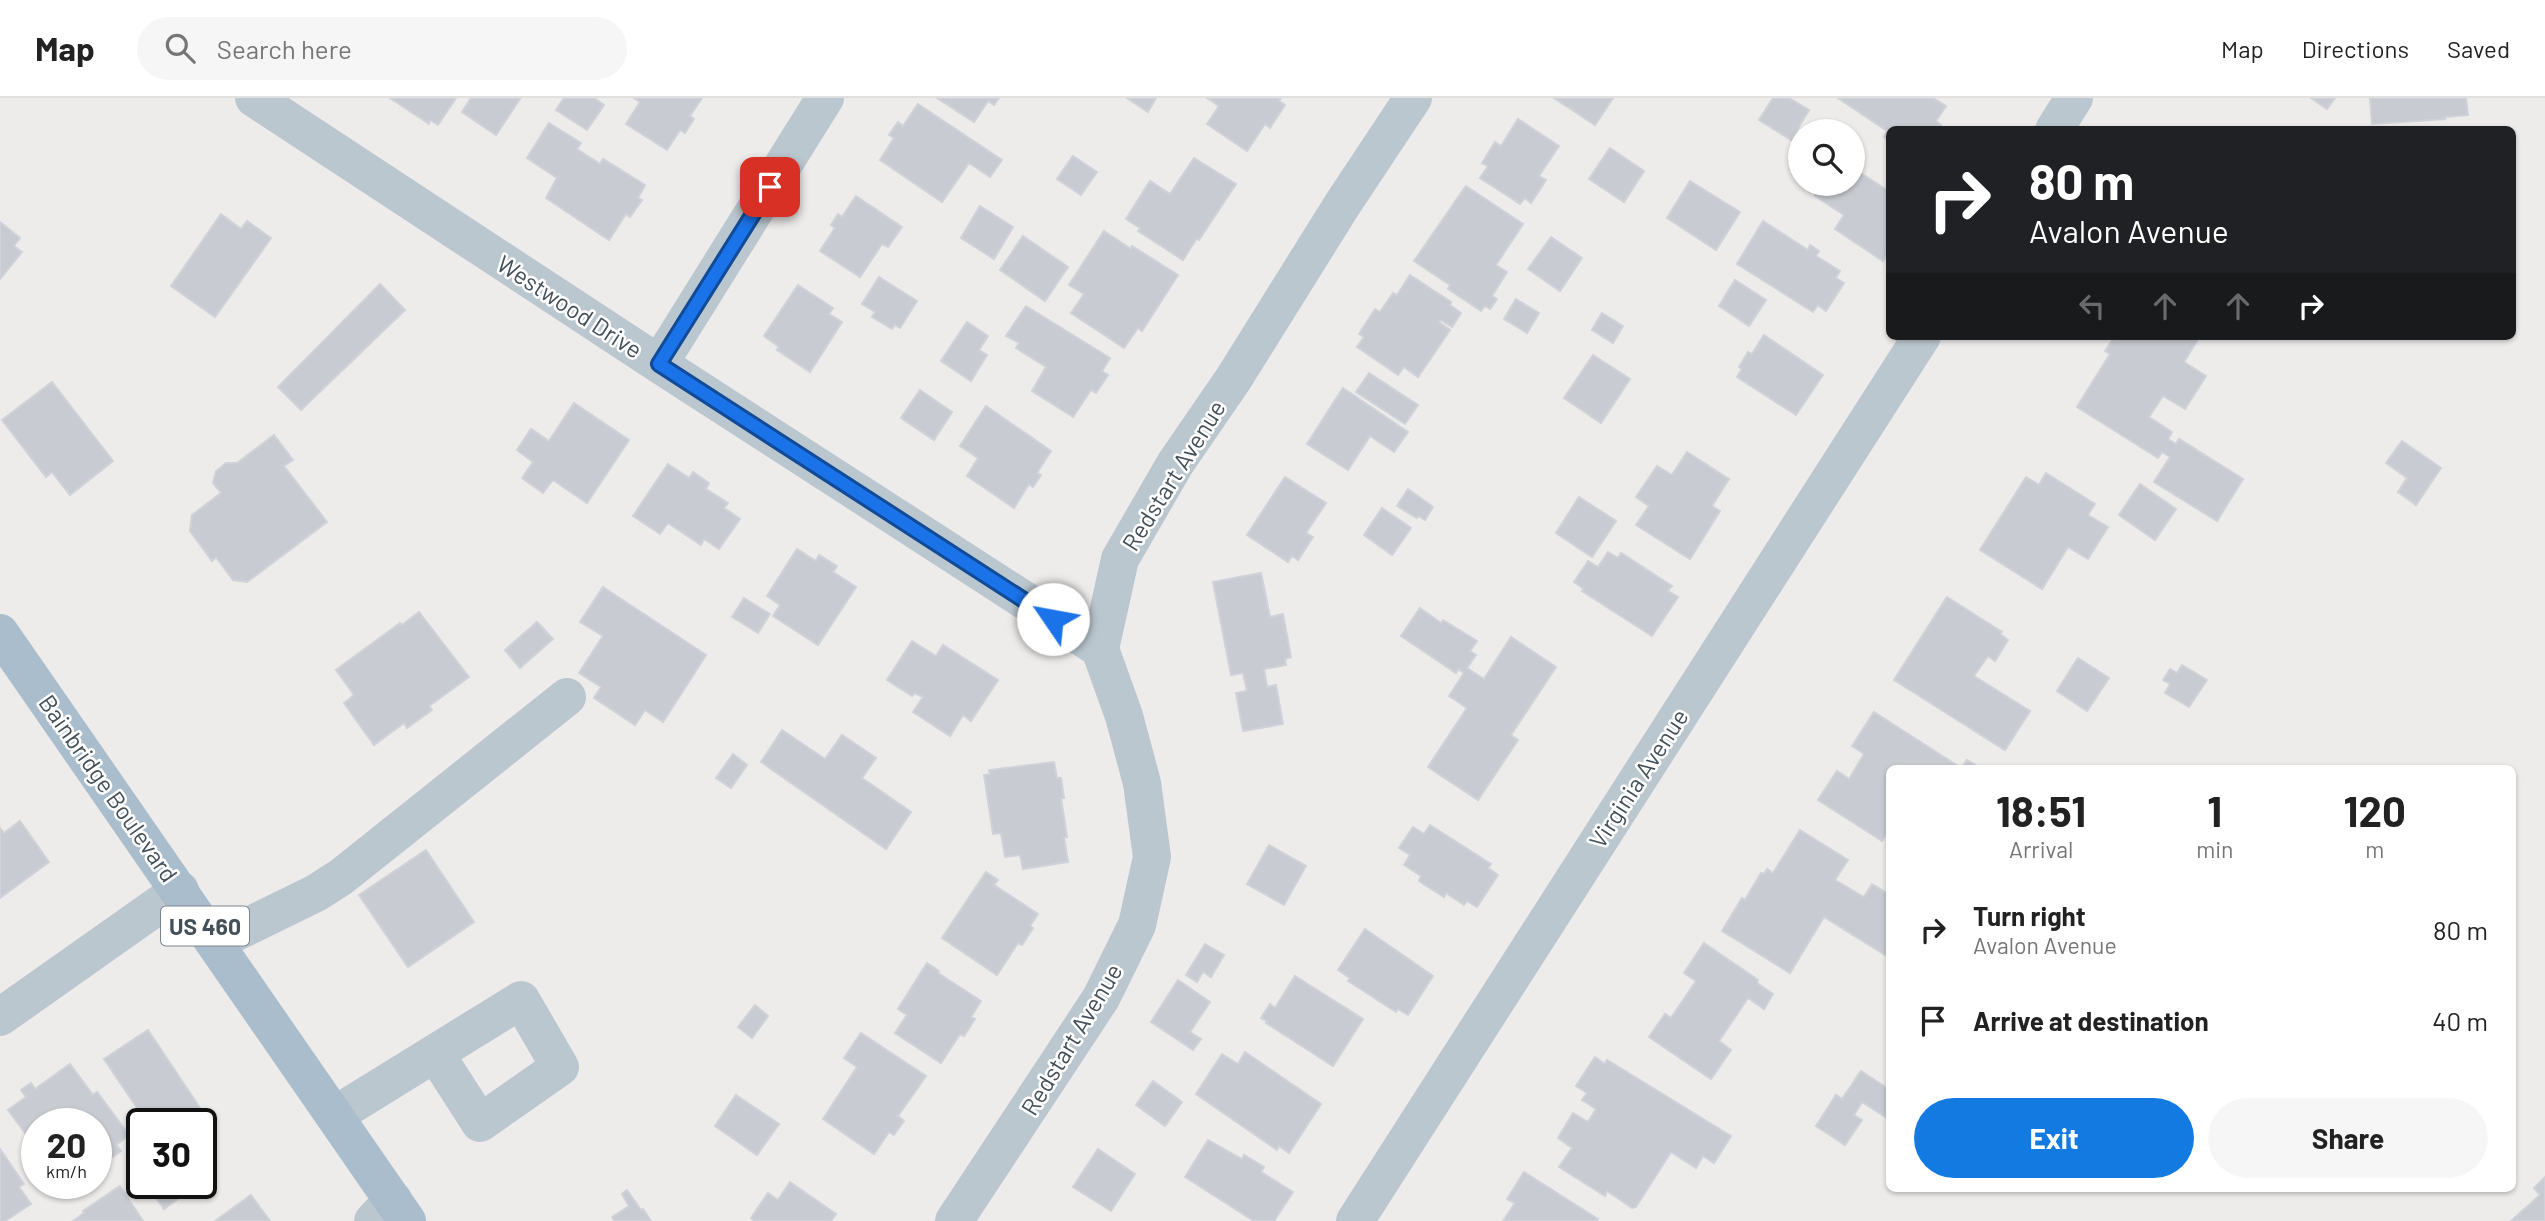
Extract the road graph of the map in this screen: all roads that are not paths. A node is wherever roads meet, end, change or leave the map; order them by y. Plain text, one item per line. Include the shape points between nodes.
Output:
1 (254, 98) edge
2 (825, 98) edge
3 (1413, 98) edge
4 (2074, 98) edge
5 (2056, 126) edge
6 (1919, 340) edge
7 (659, 364) junction
8 (2, 638) edge
9 (1100, 649) junction
10 (568, 697) dead end
11 (180, 890) junction
12 (216, 942) junction
13 (0, 1017) edge
14 (435, 1053) dead end
15 (335, 1115) junction
16 (391, 1214) edge
17 (954, 1221) edge
18 (1355, 1221) edge

1 - 7 street, Westwood Drive
2 - 7 street
3 - 9 street, Redstart Avenue via 1175,464 1119,559
4 - 5 street
6 - 18 street, Virginia Avenue
7 - 9 street, Westwood Drive
8 - 11 main road, Bainbridge Boulevard / US 460
9 - 17 street, Redstart Avenue via 1142,783 1152,857 1136,925 1101,998
10 - 12 street via 341,877
11 - 12 main road, Bainbridge Boulevard / US 460
11 - 13 street
12 - 15 main road, Bainbridge Boulevard / US 460
14 - 15 street
15 - 16 main road, Bainbridge Boulevard / US 460

